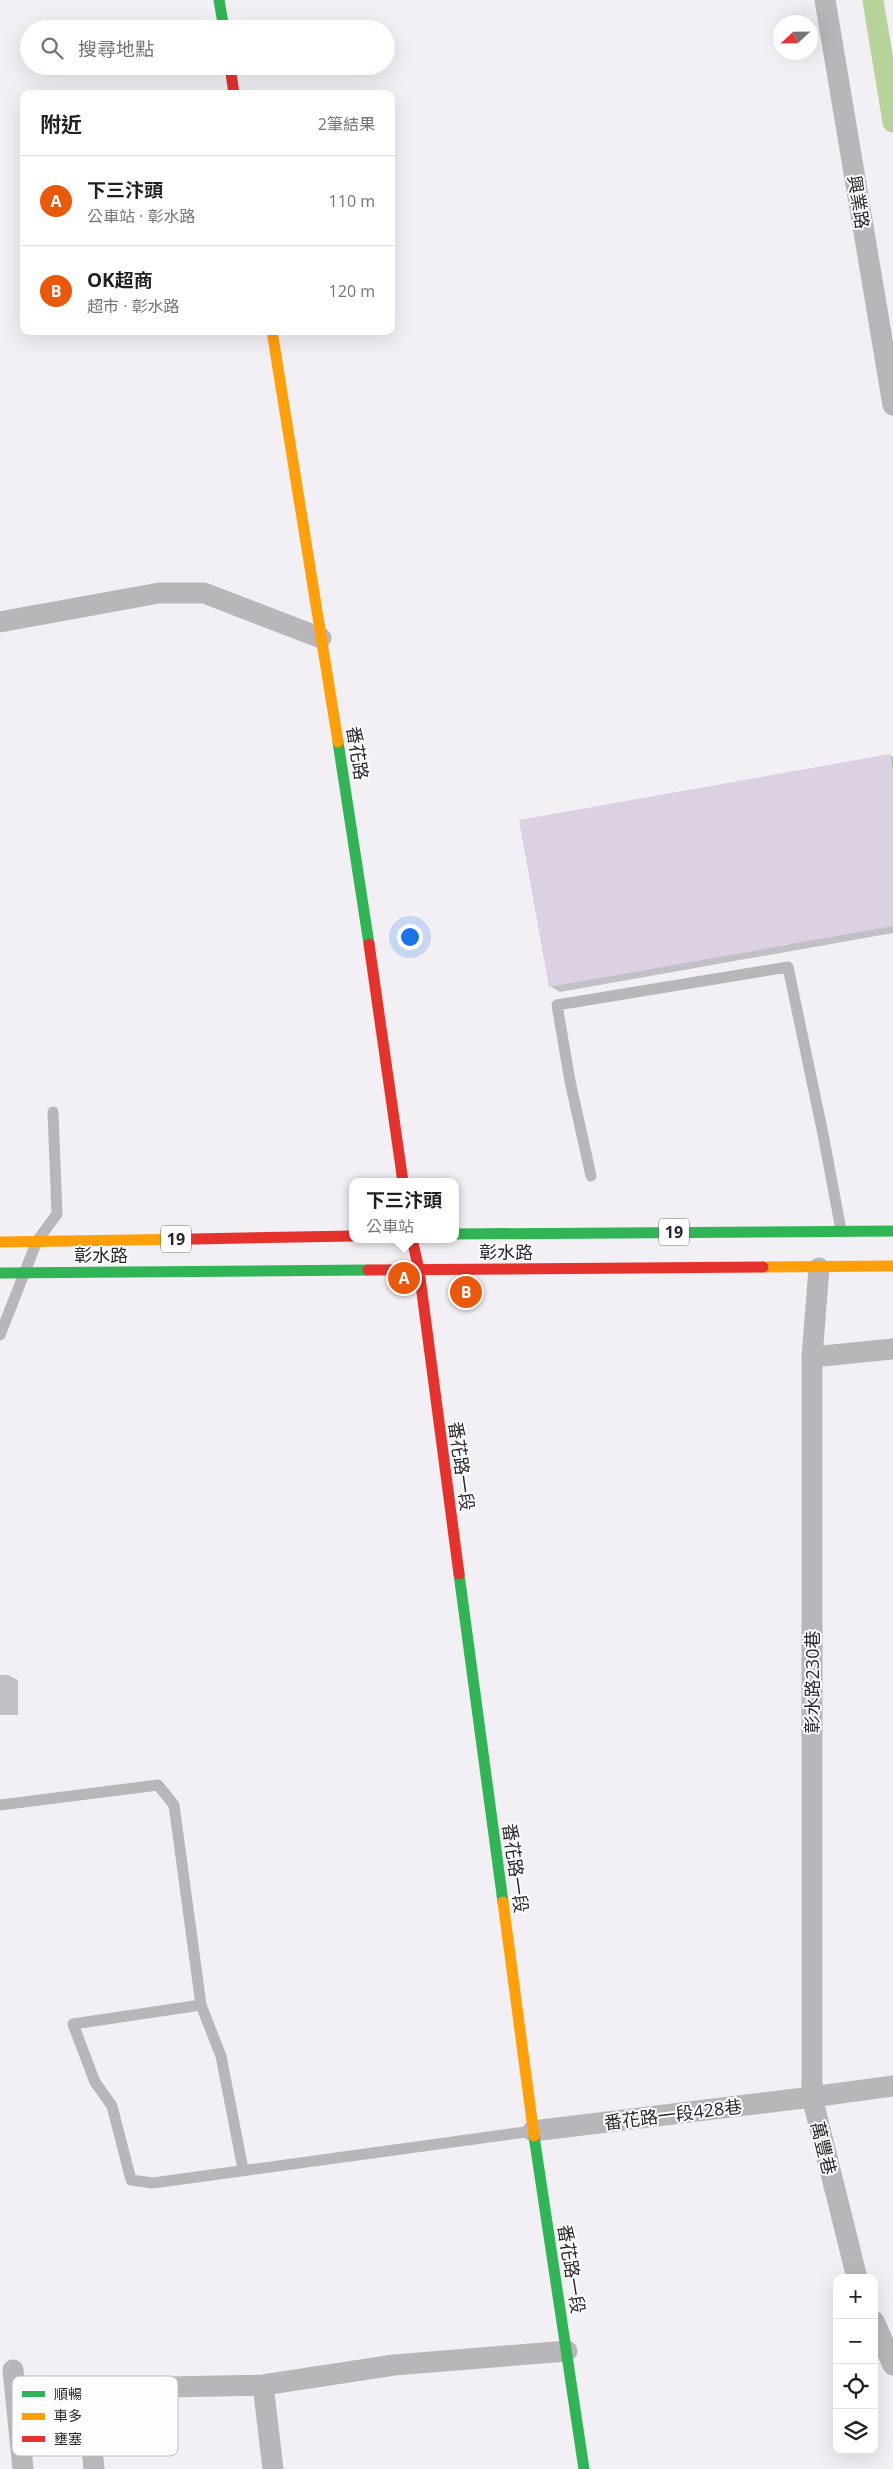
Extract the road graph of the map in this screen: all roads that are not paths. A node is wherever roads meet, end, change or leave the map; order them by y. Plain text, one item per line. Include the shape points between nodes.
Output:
1 (219, 0) edge
2 (825, 0) edge
3 (222, 20) edge
4 (231, 75) edge
5 (233, 90) edge
6 (273, 335) edge
7 (893, 405) edge
8 (0, 622) edge
9 (321, 638) junction
10 (53, 1112) dead end
11 (591, 1176) dead end
12 (403, 1178) edge
13 (840, 1230) junction
14 (893, 1230) edge
15 (459, 1234) edge
16 (349, 1236) edge
17 (38, 1241) junction
18 (0, 1242) edge
19 (413, 1243) edge
20 (893, 1266) edge
21 (819, 1268) junction
22 (419, 1270) junction
23 (23, 1272) junction
24 (0, 1273) edge
25 (0, 1335) edge
26 (893, 1349) edge
27 (812, 1357) junction
28 (0, 1805) edge
29 (201, 2006) junction
30 (893, 2086) edge
31 (812, 2097) junction
32 (533, 2132) junction
33 (243, 2169) junction
34 (856, 2274) edge
35 (878, 2330) edge
36 (567, 2351) junction
37 (893, 2365) edge
38 (13, 2370) dead end
39 (14, 2376) edge
40 (263, 2385) junction
41 (178, 2387) edge
42 (22, 2456) edge
43 (93, 2456) edge
44 (23, 2469) edge
45 (94, 2469) edge
46 (273, 2469) edge
47 (584, 2469) edge

1 - 3 main road
2 - 7 street, 興業路
4 - 5 main road
6 - 9 main road, 番花路
8 - 9 street via 159,593 204,593
9 - 12 main road, 番花路
10 - 17 lane via 57,1214
11 - 13 lane via 557,1005 788,967
13 - 14 main road, 彰水路 / 19
13 - 15 main road, 彰水路 / 19
16 - 17 main road, 彰水路 / 19
17 - 18 main road, 彰水路 / 19
17 - 23 lane
19 - 22 main road
20 - 21 main road, 彰水路 / 19
21 - 22 main road, 彰水路 / 19
21 - 27 street, 彰水路230巷
22 - 23 main road, 彰水路 / 19
22 - 32 main road, 番花路一段
23 - 24 main road, 彰水路 / 19
23 - 25 lane
26 - 27 street
27 - 31 street, 彰水路230巷
28 - 29 lane via 158,1785 174,1805
29 - 33 lane via 221,2056
29 - 33 lane via 73,2024 95,2082 112,2106 131,2180 153,2182
30 - 31 street, 萬豐巷
31 - 32 street, 番花路一段428巷
31 - 34 street, 萬豐巷
32 - 33 lane
32 - 36 main road, 番花路一段
35 - 37 street
36 - 40 street via 394,2365
36 - 47 main road, 番花路一段
38 - 39 street
40 - 41 street
40 - 46 street
42 - 44 street
43 - 45 street

